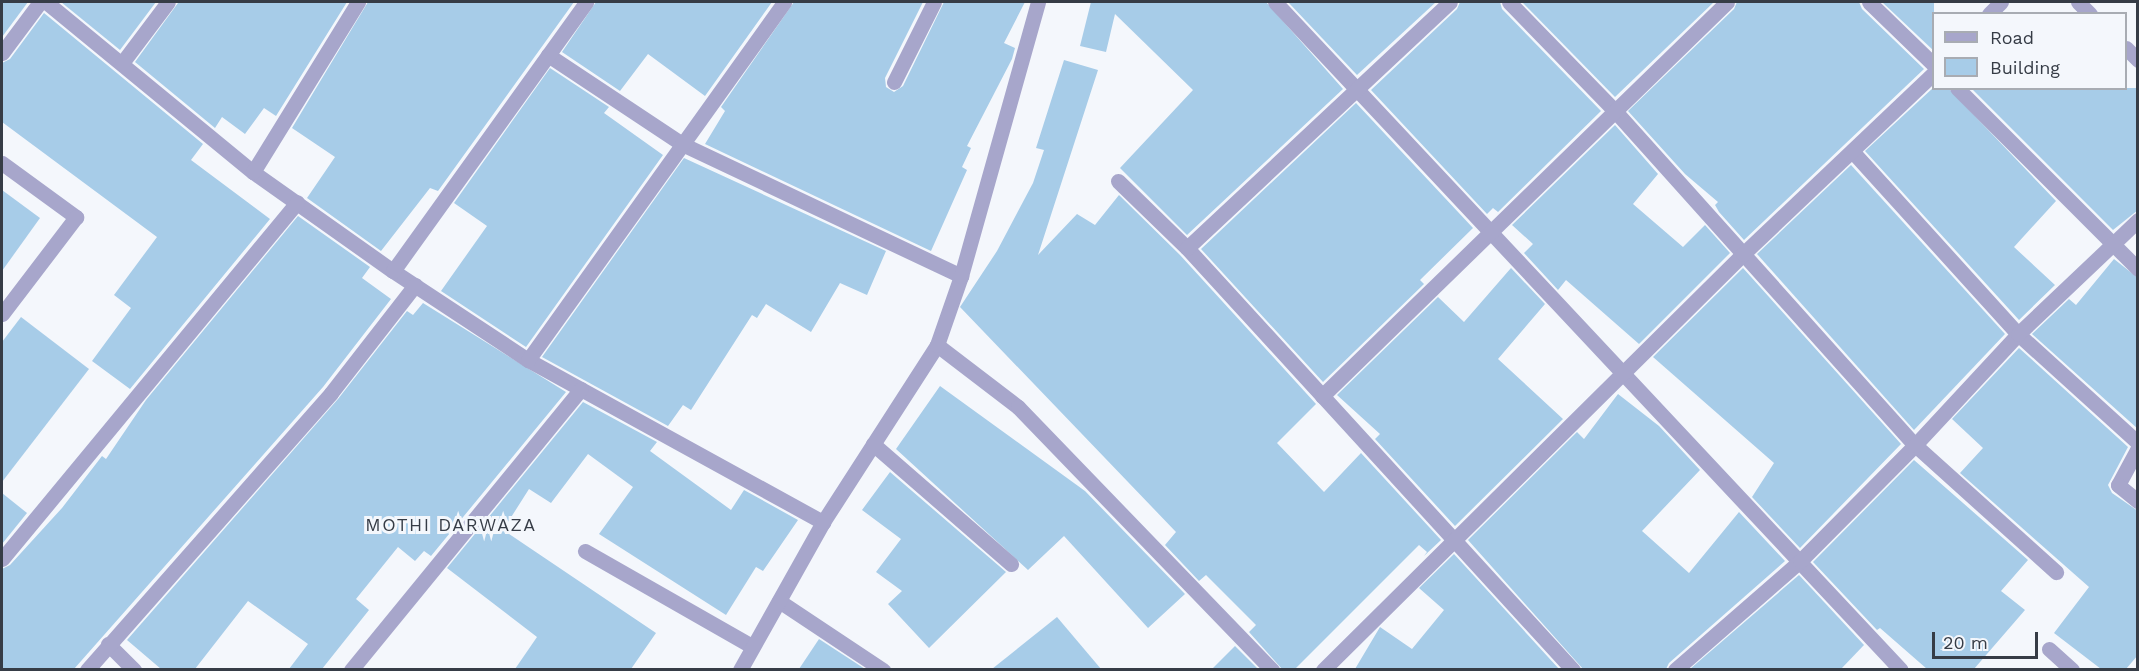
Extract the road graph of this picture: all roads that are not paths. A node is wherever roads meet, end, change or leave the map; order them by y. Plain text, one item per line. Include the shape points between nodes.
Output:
1 (40, 2) edge
2 (46, 2) edge
3 (168, 2) edge
4 (358, 2) edge
5 (586, 2) edge
6 (784, 2) edge
7 (934, 2) edge
8 (1038, 2) edge
9 (1275, 2) edge
10 (1450, 2) edge
11 (1509, 2) edge
12 (1727, 2) edge
13 (1869, 2) edge
14 (2127, 49) edge
15 (2, 53) edge
16 (548, 54) junction
17 (2138, 60) edge
18 (122, 63) junction
19 (1932, 63) edge
20 (1932, 75) edge
21 (894, 82) dead end
22 (1357, 89) junction
23 (1959, 90) edge
24 (1615, 111) junction
25 (682, 144) junction
26 (1852, 151) junction
27 (2, 163) edge
28 (254, 172) junction
29 (1118, 181) dead end
30 (297, 202) junction
31 (2138, 220) edge
32 (1491, 232) junction
33 (2114, 246) junction
34 (1187, 248) junction
35 (1743, 254) junction
36 (2138, 269) edge
37 (393, 271) junction
38 (961, 276) junction
39 (414, 285) junction
40 (2, 314) edge
41 (2018, 334) junction
42 (937, 345) junction
43 (528, 360) junction
44 (1623, 373) junction
45 (581, 389) junction
46 (1322, 396) junction
47 (2138, 443) edge
48 (873, 444) junction
49 (1915, 445) junction
50 (2138, 448) edge
51 (2138, 501) edge
52 (824, 522) junction
53 (1455, 541) junction
54 (585, 551) dead end
55 (2, 559) edge
56 (1800, 561) junction
57 (1011, 564) dead end
58 (2056, 572) dead end
59 (779, 601) junction
60 (108, 644) junction
61 (753, 647) junction
62 (2049, 649) dead end
63 (87, 669) edge
64 (134, 669) edge
65 (351, 669) edge
66 (740, 669) edge
67 (883, 669) edge
68 (1272, 669) edge
69 (1323, 669) edge
70 (1573, 669) edge
71 (1675, 669) edge
72 (1901, 669) edge
73 (2072, 669) edge

1 - 15 street
2 - 18 street
3 - 18 street
4 - 28 street
5 - 16 street
6 - 25 street
7 - 21 street
8 - 38 street
9 - 22 street
10 - 22 street
11 - 24 street
12 - 24 street
13 - 19 street
14 - 17 street
16 - 25 street
16 - 37 street
18 - 28 street
20 - 26 street
22 - 32 street
22 - 34 street
23 - 33 street
24 - 32 street
24 - 35 street
25 - 38 street
25 - 43 street
26 - 35 street
26 - 41 street
27 - 40 street via 76,217
28 - 30 street
29 - 34 street
30 - 37 street
30 - 55 street
31 - 33 street
32 - 44 street
32 - 46 street
33 - 36 street
33 - 41 street
34 - 46 street
35 - 44 street
35 - 49 street
37 - 39 street
38 - 42 street
39 - 43 street
39 - 60 street via 331,393
41 - 47 street
41 - 49 street
42 - 48 street
42 - 68 street via 1018,407
43 - 45 street
44 - 53 street
44 - 56 street
45 - 52 street
45 - 65 street
46 - 53 street
48 - 52 street
48 - 57 street
49 - 56 street
49 - 58 street
50 - 51 street via 2118,485
52 - 59 street
53 - 69 street
53 - 70 street
54 - 61 street
56 - 71 street
56 - 72 street
59 - 61 street
59 - 67 street
60 - 63 street
60 - 64 street
61 - 66 street
62 - 73 street

